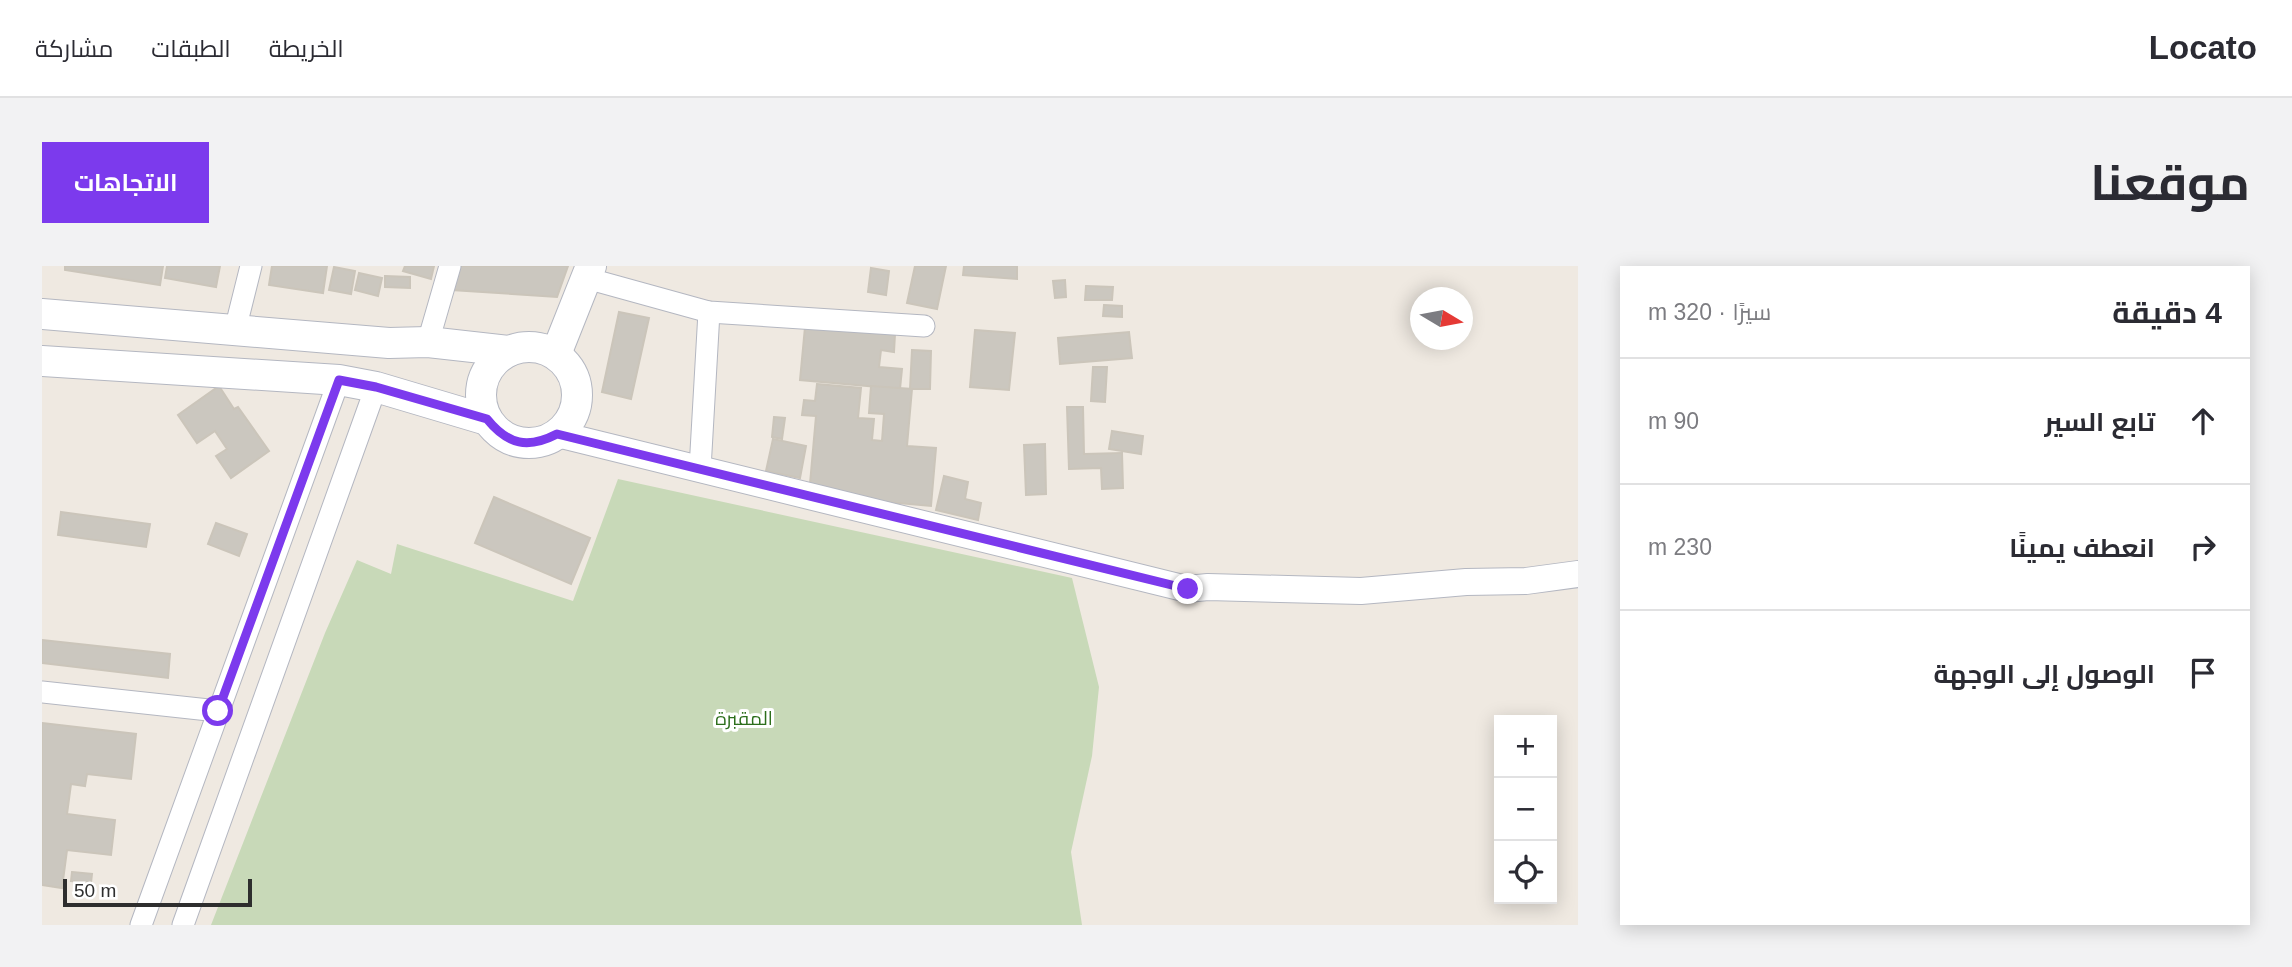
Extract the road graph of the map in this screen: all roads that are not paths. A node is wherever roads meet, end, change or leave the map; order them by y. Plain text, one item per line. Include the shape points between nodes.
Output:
1 (251, 266) edge
2 (450, 266) edge
3 (588, 272) edge
4 (709, 312) junction
5 (42, 314) edge
6 (924, 326) dead end
7 (235, 330) junction
8 (428, 342) junction
9 (509, 351) junction
10 (556, 354) junction
11 (42, 361) edge
12 (339, 380) junction
13 (376, 387) junction
14 (487, 419) junction
15 (557, 434) junction
16 (700, 470) junction
17 (1578, 574) edge
18 (42, 692) edge
19 (218, 711) junction
20 (141, 925) edge
21 (183, 925) edge

1 - 7 street
2 - 8 street
3 - 4 street
3 - 10 main road
4 - 6 street
4 - 16 street
5 - 7 main road
7 - 8 main road
8 - 9 main road
9 - 10 main road via 541,348
9 - 14 main road via 495,359 481,388
10 - 15 main road via 568,365 577,394 572,417
11 - 12 main road
12 - 13 main road
12 - 19 street
13 - 14 main road
13 - 21 street
14 - 15 main road via 497,432 527,444
15 - 16 street
16 - 17 street via 1188,589 1361,591
18 - 19 street
19 - 20 street

